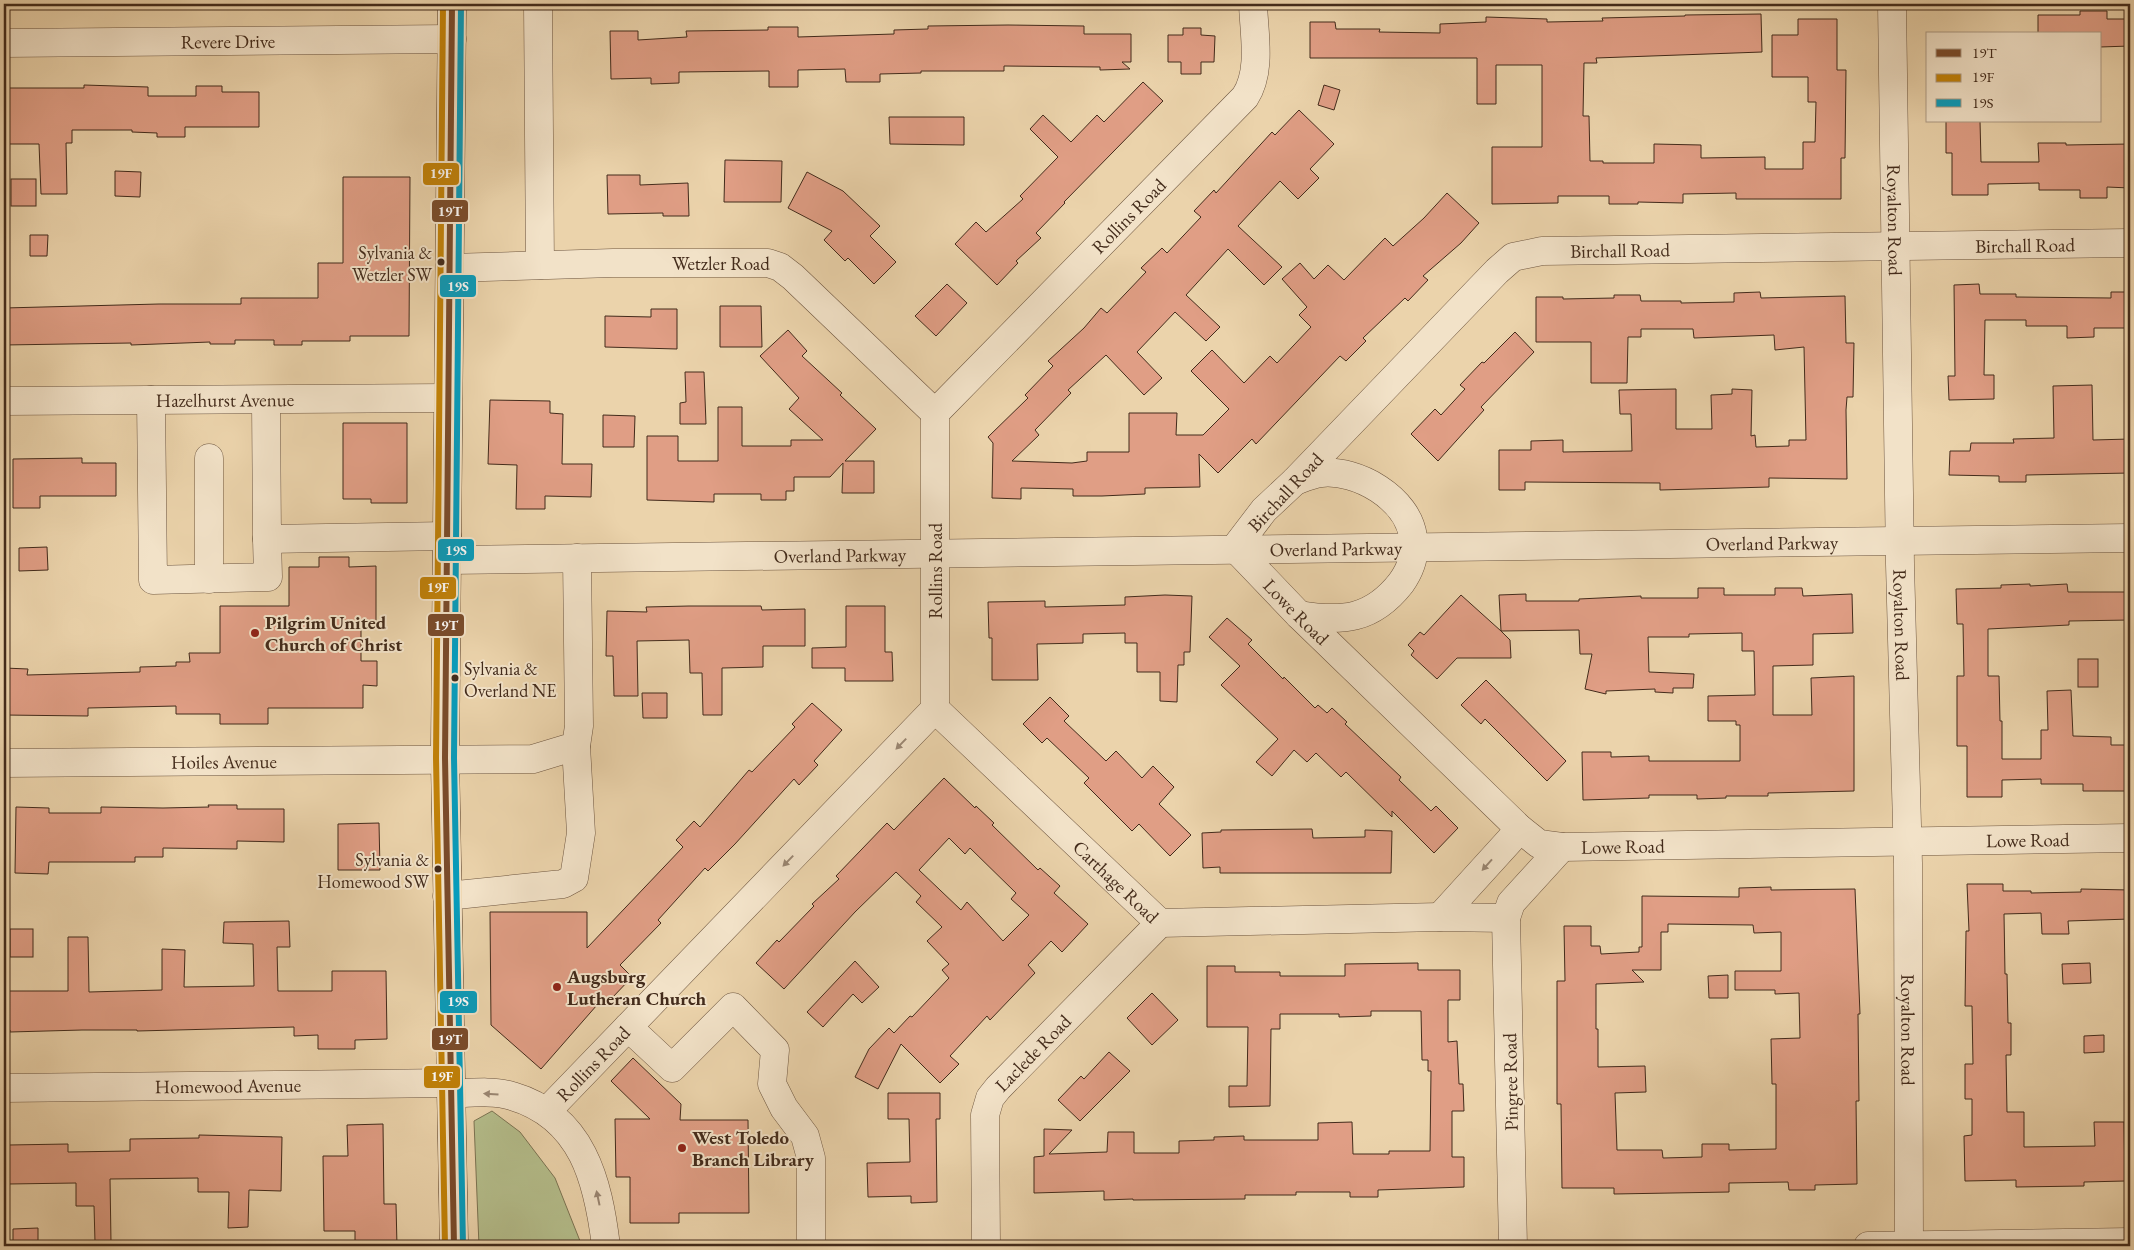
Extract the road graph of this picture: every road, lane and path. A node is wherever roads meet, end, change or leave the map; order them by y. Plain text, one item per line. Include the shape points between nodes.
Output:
1 (452, 4) edge
2 (538, 4) edge
3 (1253, 4) edge
4 (1892, 4) edge
5 (452, 39) junction
6 (4, 43) edge
7 (2130, 243) edge
8 (1896, 247) junction
9 (540, 265) junction
10 (450, 268) junction
11 (448, 398) junction
12 (151, 400) junction
13 (4, 401) edge
14 (266, 401) junction
15 (935, 413) junction
16 (209, 458) dead end
17 (1295, 481) junction
18 (2130, 538) edge
19 (267, 539) junction
20 (1900, 541) junction
21 (1413, 547) junction
22 (448, 548) junction
23 (1235, 548) junction
24 (935, 554) junction
25 (577, 558) junction
26 (209, 579) junction
27 (1299, 615) junction
28 (935, 709) junction
29 (576, 746) junction
30 (445, 758) junction
31 (4, 763) edge
32 (1520, 829) junction
33 (2130, 838) edge
34 (1907, 842) junction
35 (1562, 847) junction
36 (447, 896) junction
37 (1440, 917) junction
38 (1506, 918) junction
39 (1160, 923) junction
40 (628, 1027) junction
41 (4, 1088) edge
42 (451, 1088) junction
43 (546, 1111) junction
44 (2130, 1242) edge
45 (454, 1246) edge
46 (606, 1246) edge
47 (812, 1246) edge
48 (986, 1246) edge
49 (1513, 1246) edge
50 (1868, 1246) edge
51 (1909, 1246) edge

1 - 5 main road
2 - 9 street
3 - 15 street, Rollins Road via 1255,68 1245,97
4 - 8 street, Royalton Road
5 - 6 street, Revere Drive
5 - 10 main road
7 - 8 street, Birchall Road
8 - 17 street, Birchall Road via 1542,251 1513,257
8 - 20 street, Royalton Road
9 - 10 street, Wetzler Road
9 - 15 street, Wetzler Road via 768,263 793,276
10 - 11 main road
11 - 14 street, Hazelhurst Avenue
11 - 22 main road
12 - 13 street, Hazelhurst Avenue
12 - 14 street, Hazelhurst Avenue
12 - 26 street via 153,580
14 - 19 street
15 - 24 street, Rollins Road
16 - 26 street
17 - 21 street, Overland Parkway via 1320,473 1346,475 1368,482 1388,495 1405,516 1414,536
17 - 23 street, Birchall Road via 1264,510
18 - 20 street, Overland Parkway
19 - 22 street, Overland Parkway
19 - 26 street via 268,577
20 - 21 street, Overland Parkway
20 - 34 street, Royalton Road
21 - 23 street, Overland Parkway
21 - 27 street, Overland Parkway via 1414,559 1407,575 1375,609 1339,619
22 - 25 street, Overland Parkway
22 - 30 main road
23 - 24 street, Overland Parkway
23 - 27 street, Lowe Road
24 - 25 street, Overland Parkway
24 - 28 street, Rollins Road
25 - 29 street via 580,726
27 - 32 street, Lowe Road
28 - 39 street, Carthage Road
28 -> 40 street, Rollins Road
29 - 30 street, Hoiles Avenue via 533,759
29 - 36 street via 581,833 574,878 563,884
30 - 31 street, Hoiles Avenue
30 - 36 main road
32 - 35 street, Lowe Road via 1539,844
32 -> 37 street
33 - 34 street, Lowe Road
34 - 35 street, Lowe Road
34 - 51 street, Royalton Road
35 - 38 street, Pingree Road via 1511,903
36 - 42 main road
37 - 38 street
37 - 39 street, Carthage Road
38 - 49 street, Pingree Road
39 - 48 street, Laclede Road via 990,1098 985,1115
40 - 43 street, Rollins Road
40 - 47 street via 672,1068 733,1007 775,1050 772,1084 784,1108 805,1136 811,1158
41 - 42 street, Homewood Avenue
43 -> 42 street, Homewood Avenue via 511,1095
42 - 45 main road
46 -> 43 street, Homewood Avenue via 597,1191 585,1158 568,1129
44 - 51 street
50 - 51 street

